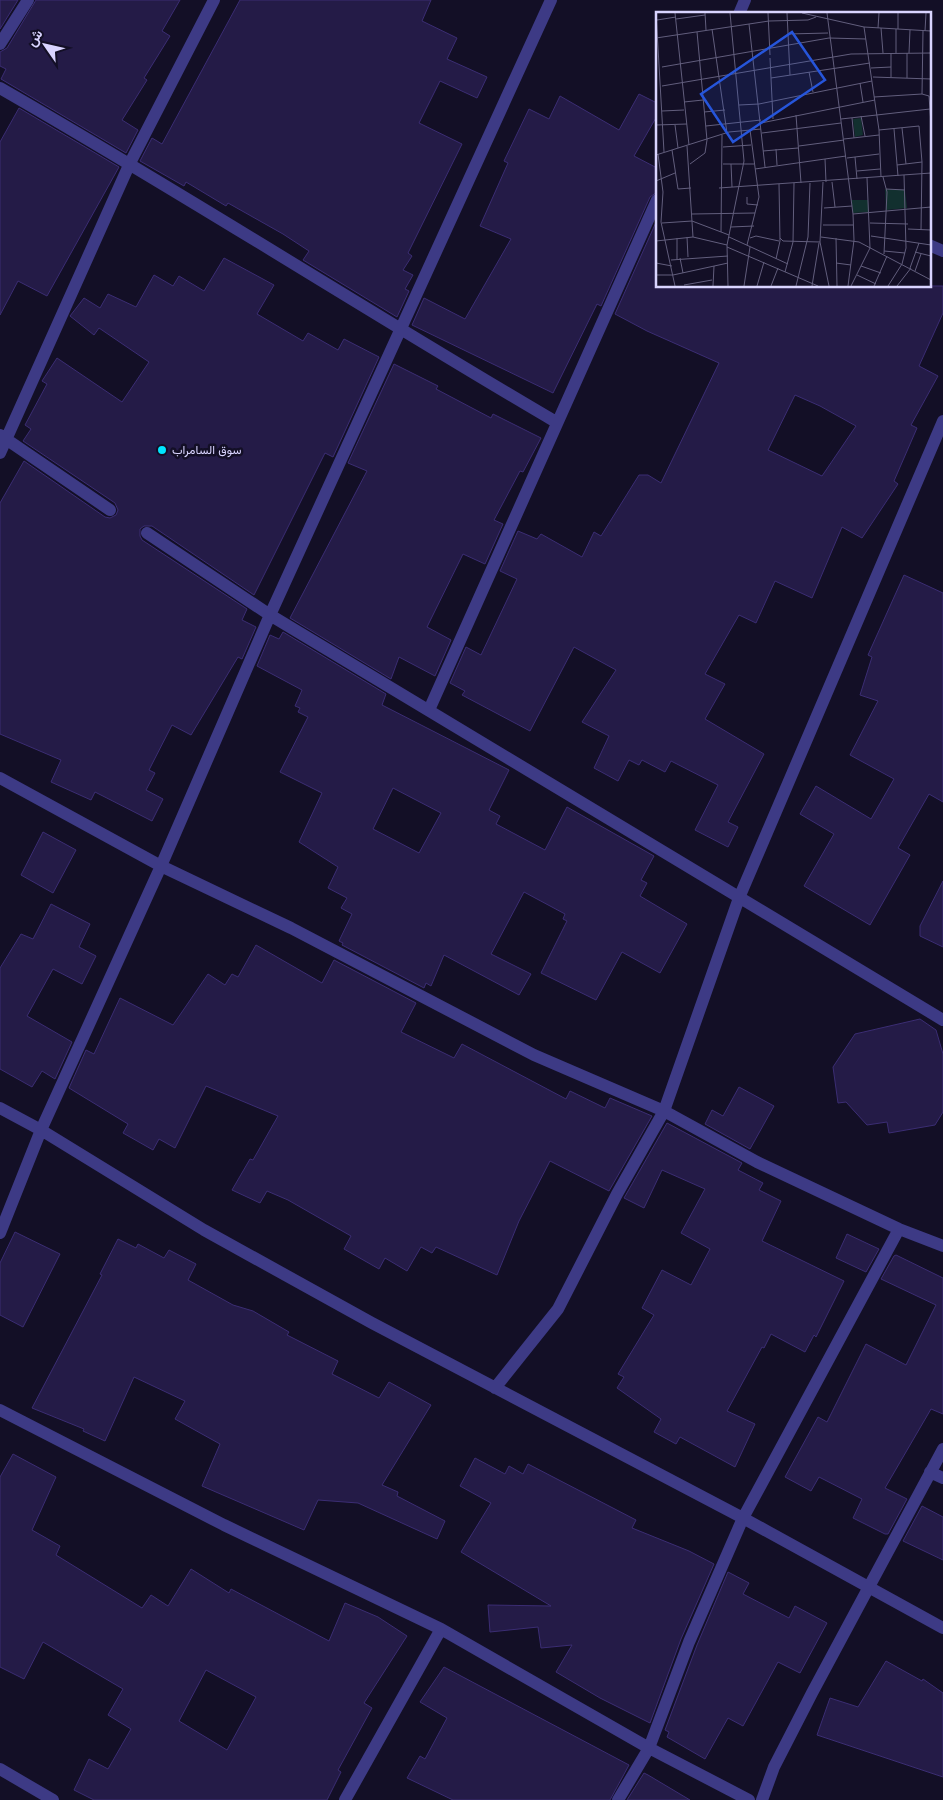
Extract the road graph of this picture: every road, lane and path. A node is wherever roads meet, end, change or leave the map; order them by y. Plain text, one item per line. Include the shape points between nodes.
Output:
1 (28, 0) edge
2 (214, 0) edge
3 (551, 0) edge
4 (745, 0) edge
5 (740, 12) edge
6 (0, 44) edge
7 (0, 88) edge
8 (130, 163) junction
9 (656, 202) edge
10 (930, 245) edge
11 (943, 251) edge
12 (400, 330) junction
13 (943, 421) edge
14 (556, 422) junction
15 (3, 437) edge
16 (0, 453) edge
17 (110, 510) dead end
18 (147, 532) dead end
19 (270, 615) junction
20 (429, 710) junction
21 (0, 778) edge
22 (160, 866) junction
23 (739, 898) junction
24 (943, 1020) edge
25 (0, 1108) edge
26 (664, 1111) junction
27 (41, 1130) junction
28 (899, 1229) junction
29 (0, 1233) edge
30 (942, 1241) edge
31 (495, 1388) junction
32 (0, 1410) edge
33 (943, 1448) edge
34 (930, 1472) junction
35 (943, 1478) edge
36 (743, 1518) junction
37 (868, 1588) junction
38 (943, 1628) edge
39 (441, 1629) junction
40 (648, 1748) junction
41 (0, 1769) edge
42 (54, 1800) edge
43 (345, 1800) edge
44 (618, 1800) edge
45 (750, 1800) edge
46 (762, 1800) edge

1 - 6 street
2 - 8 street
3 - 12 street
4 - 5 street
7 - 8 street
8 - 12 street
8 - 15 street
9 - 14 street
10 - 11 street
12 - 14 street
12 - 19 street
13 - 23 street
14 - 20 street
15 - 16 street
15 - 17 street
18 - 19 street
19 - 20 street
19 - 22 street
20 - 23 street
21 - 22 street
22 - 26 street via 291,928 534,1055
22 - 27 street
23 - 24 street
23 - 26 street
25 - 27 street
26 - 28 street via 756,1162
26 - 31 street via 558,1309
27 - 29 street
27 - 31 street via 204,1230
28 - 30 street
28 - 36 street
31 - 36 street
32 - 39 street via 224,1525
33 - 34 street
34 - 35 street
34 - 37 street
36 - 37 street
36 - 40 street via 689,1642
37 - 38 street
37 - 46 street via 774,1767
39 - 40 street
39 - 43 street
40 - 44 street
40 - 45 street
41 - 42 street

